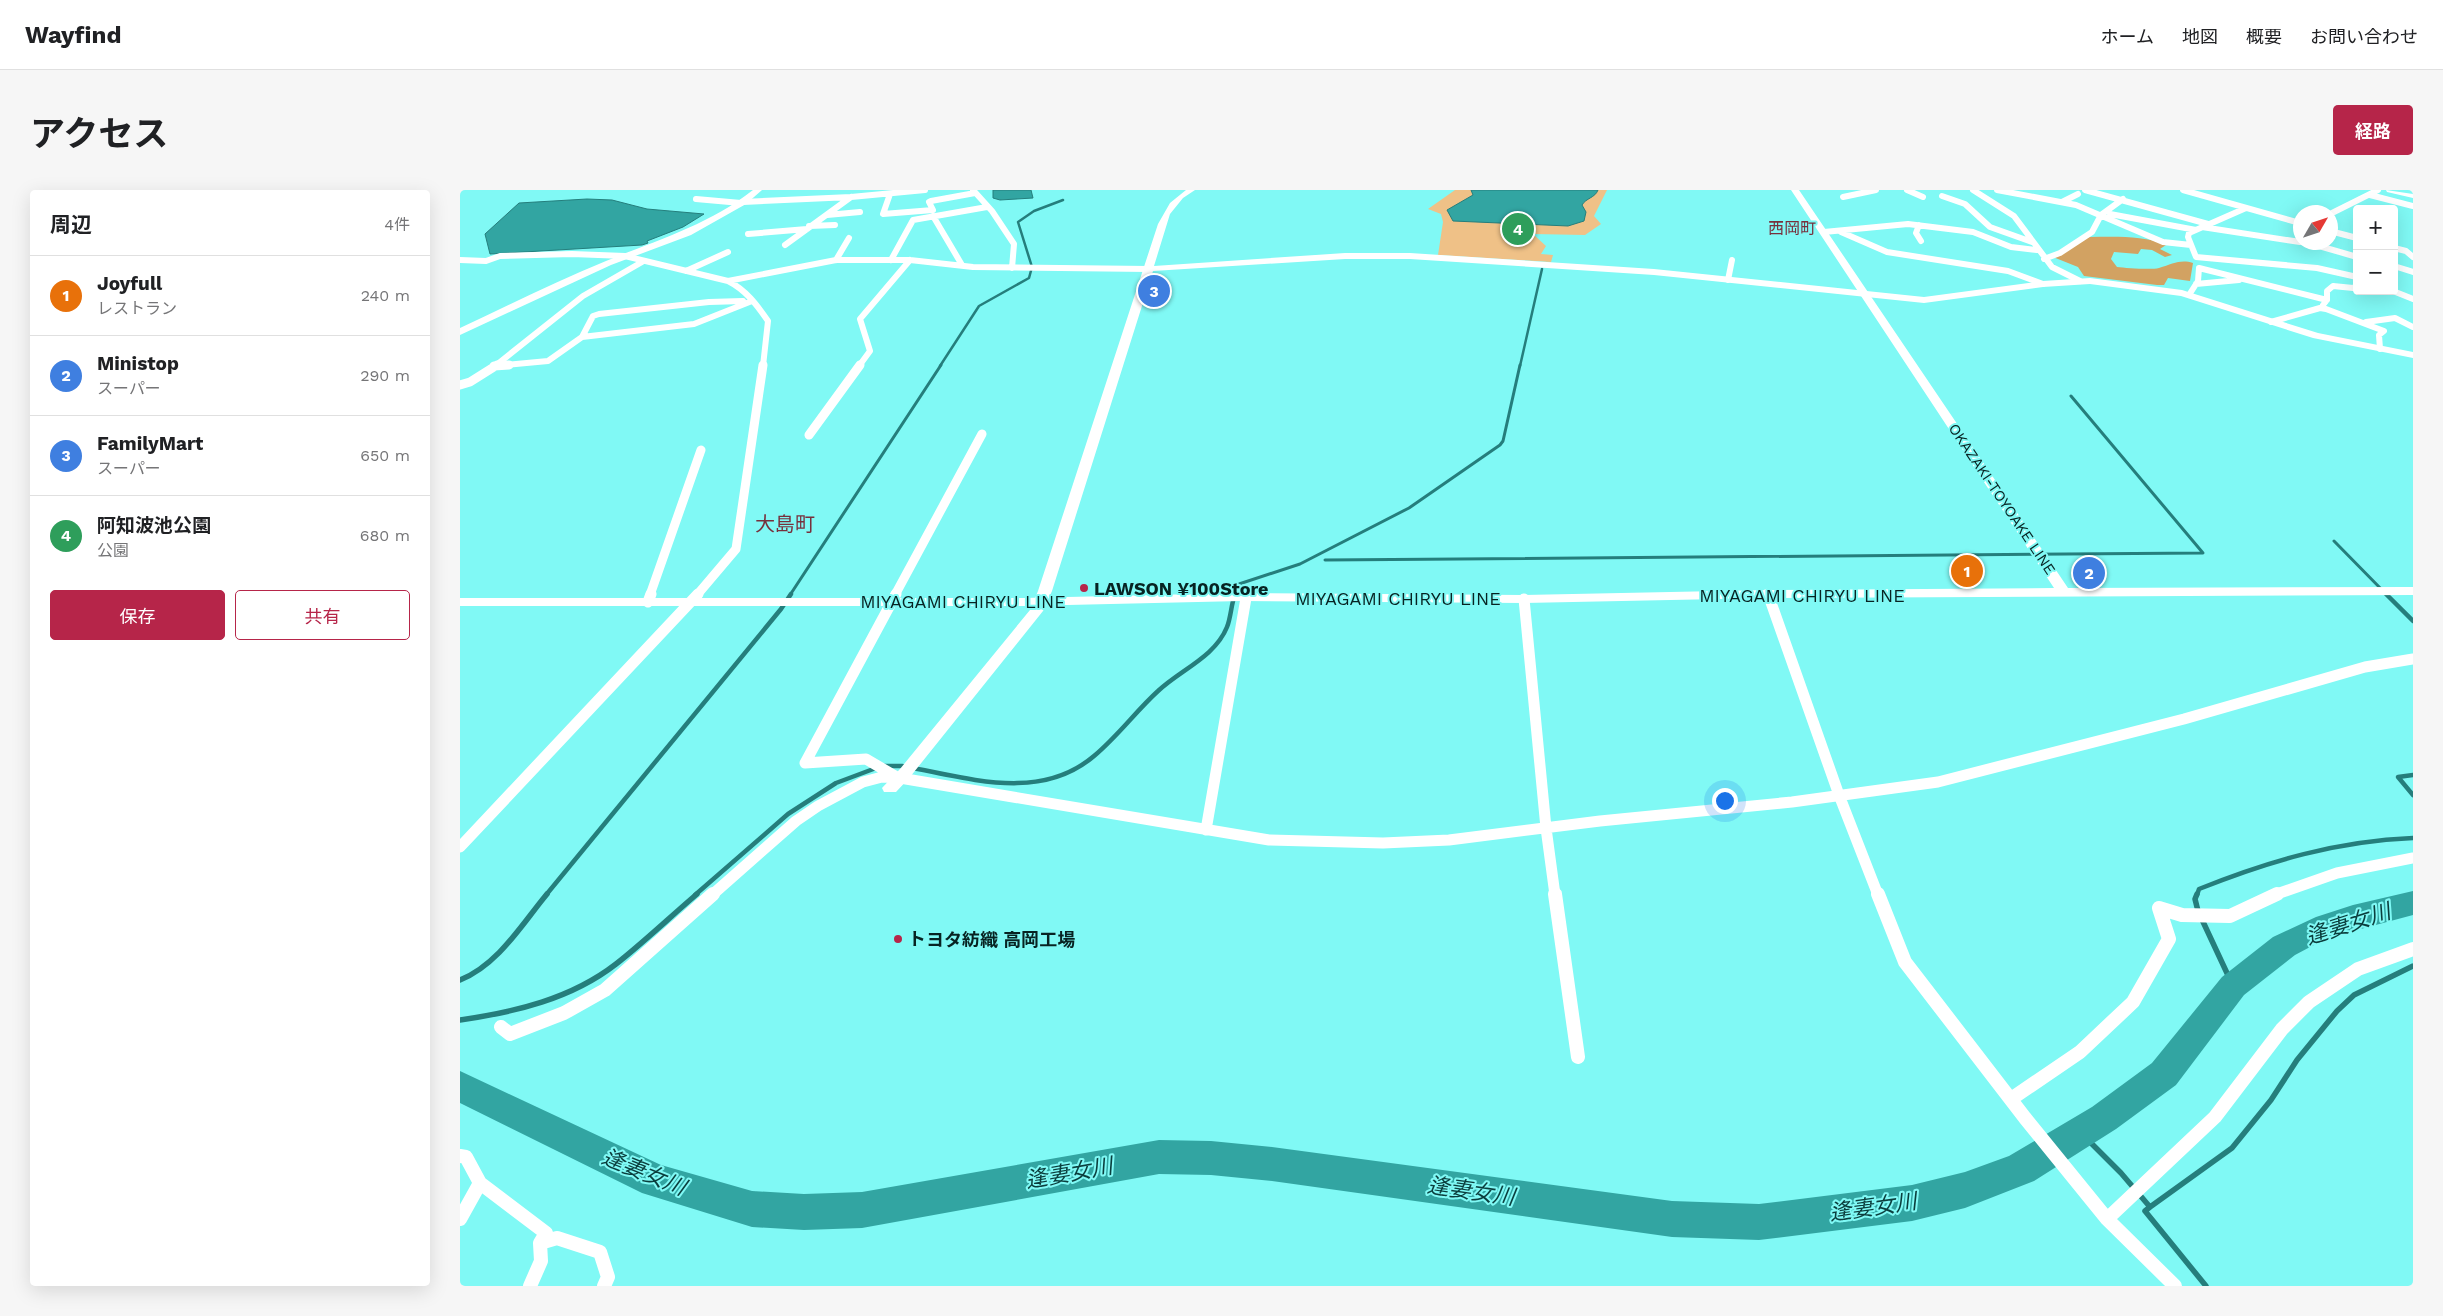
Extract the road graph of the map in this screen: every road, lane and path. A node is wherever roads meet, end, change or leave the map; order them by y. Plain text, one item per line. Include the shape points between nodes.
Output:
1 (758, 190) edge
2 (926, 190) edge
3 (1191, 190) edge
4 (1795, 190) edge
5 (1876, 190) edge
6 (1907, 190) edge
7 (1973, 190) edge
8 (1997, 190) edge
9 (2003, 190) edge
10 (2085, 190) edge
11 (2187, 190) edge
12 (2378, 190) edge
13 (2390, 190) edge
14 (974, 191) edge
15 (890, 194) junction
16 (2078, 194) dead end
17 (2370, 195) junction
18 (871, 196) junction
19 (1942, 196) dead end
20 (2413, 196) edge
21 (851, 197) junction
22 (1843, 197) dead end
23 (1923, 197) dead end
24 (696, 199) dead end
25 (2123, 199) junction
26 (742, 202) junction
27 (2062, 202) junction
28 (2352, 204) joint
29 (839, 205) junction
30 (2413, 206) edge
31 (987, 207) junction
32 (2246, 208) junction
33 (2338, 210) edge
34 (860, 212) dead end
35 (2102, 214) junction
36 (825, 215) junction
37 (2205, 215) dead end
38 (933, 216) junction
39 (2218, 220) junction
40 (2293, 221) edge
41 (836, 225) dead end
42 (1919, 225) junction
43 (2202, 227) junction
44 (808, 228) junction
45 (1824, 232) junction
46 (1841, 232) junction
47 (2293, 232) edge
48 (2338, 233) edge
49 (748, 234) dead end
50 (2353, 237) edge
51 (849, 238) dead end
52 (2281, 238) junction
53 (1921, 241) dead end
54 (2293, 241) edge
55 (2032, 242) junction
56 (2163, 242) junction
57 (785, 245) dead end
58 (2191, 245) junction
59 (2398, 245) edge
60 (2398, 249) edge
61 (2037, 250) junction
62 (2330, 251) joint
63 (2406, 252) junction
64 (625, 256) junction
65 (2353, 256) edge
66 (2196, 257) junction
67 (2413, 257) edge
68 (2335, 258) dead end
69 (2044, 259) junction
70 (460, 260) edge
71 (836, 260) junction
72 (891, 260) junction
73 (910, 260) junction
74 (1732, 260) dead end
75 (642, 262) junction
76 (962, 265) junction
77 (2341, 265) dead end
78 (2398, 267) edge
79 (1012, 268) junction
80 (2200, 268) junction
81 (1149, 269) junction
82 (686, 271) junction
83 (2413, 272) edge
84 (698, 273) junction
85 (2351, 275) edge
86 (2254, 278) dead end
87 (2244, 279) junction
88 (1728, 280) junction
89 (728, 281) junction
90 (2080, 281) junction
91 (2043, 284) junction
92 (2196, 284) junction
93 (2353, 288) edge
94 (2413, 289) edge
95 (2398, 292) edge
96 (2398, 293) edge
97 (1866, 295) junction
98 (2189, 295) junction
99 (2413, 299) edge
100 (2327, 300) junction
101 (752, 301) junction
102 (2320, 308) junction
103 (2272, 322) junction
104 (2362, 323) junction
105 (2413, 327) edge
106 (460, 332) edge
107 (582, 337) junction
108 (2380, 349) junction
109 (2413, 355) edge
110 (494, 366) junction
111 (460, 385) edge
112 (982, 434) dead end
113 (809, 435) dead end
114 (701, 450) dead end
115 (2413, 592) edge
116 (1768, 594) junction
117 (2065, 594) junction
118 (1246, 598) junction
119 (1524, 599) junction
120 (891, 601) junction
121 (1041, 601) junction
122 (460, 602) edge
123 (648, 602) junction
124 (690, 602) junction
125 (2413, 659) edge
126 (899, 775) junction
127 (1839, 794) junction
128 (1546, 828) junction
129 (1206, 830) junction
130 (460, 847) edge
131 (2413, 858) edge
132 (2413, 949) edge
133 (501, 1027) dead end
134 (1578, 1057) dead end
135 (2011, 1100) junction
136 (460, 1156) edge
137 (480, 1182) junction
138 (460, 1219) edge
139 (2107, 1219) junction
140 (540, 1243) junction
141 (530, 1286) edge
142 (604, 1286) edge
143 (2175, 1286) edge

1 - 26 street
2 - 15 street
3 - 81 street via 1173,201 1168,210
4 - 45 main road, OKAZAKI-TOYOAKE LINE
5 - 22 street
6 - 23 street
7 - 55 street via 2014,216
8 - 9 street
9 - 27 street
10 - 25 street
11 - 32 street
12 - 17 street
13 - 20 street
14 - 15 street via 931,200 932,210 883,214
14 - 31 street
15 - 18 street
16 - 27 street
17 - 28 street
17 - 30 street
18 - 21 street
18 - 29 street via 868,203
19 - 55 street via 1965,204 1990,227
21 - 26 street
21 - 29 street
24 - 26 street
25 - 35 street
25 - 43 street
26 - 64 street via 688,233
27 - 35 street
28 - 33 street
29 - 36 street
31 - 38 street
31 - 79 street via 1014,244
32 - 39 street
32 - 40 street
34 - 36 street
35 - 43 street
35 - 56 street
35 - 69 street via 2092,232 2060,253
36 - 44 street
37 - 39 street
38 - 72 street via 910,222
38 - 76 street
39 - 43 street
41 - 44 street
42 - 46 street via 1902,224
42 - 53 street via 1916,233
42 - 61 street via 1973,232 2016,248
43 - 52 street
43 - 58 street via 2189,233
44 - 49 street
44 - 57 street
45 - 46 street
45 - 97 main road, OKAZAKI-TOYOAKE LINE
46 - 91 street via 1887,252 2008,271
47 - 52 street
48 - 50 street
51 - 71 street
52 - 54 street
55 - 61 street
56 - 58 street
56 - 66 street
58 - 66 street
59 - 63 street
60 - 63 street
61 - 69 street
62 - 65 street
62 - 68 street
63 - 67 street
64 - 70 street via 572,254
64 - 75 street
64 - 106 street
66 - 80 street
66 - 85 street via 2317,268
69 - 90 street via 2052,267
71 - 72 street
71 - 89 street
72 - 73 street
73 - 76 street
73 - 113 street via 860,319 870,351
74 - 88 street
75 - 82 street
75 - 110 street via 583,296
76 - 79 street
77 - 85 street
78 - 83 street
79 - 81 street
80 - 87 street
80 - 92 street
81 - 88 street via 1383,256 1654,272
81 - 121 street
82 - 84 street
82 - 84 street via 729,255
84 - 89 street
86 - 87 street
87 - 92 street
87 - 100 street
88 - 97 street
89 - 101 street via 738,286
90 - 91 street
90 - 98 street
91 - 97 street via 1924,300
92 - 98 street
93 - 100 street via 2333,286 2327,292
94 - 95 street
96 - 99 street
97 - 117 main road, OKAZAKI-TOYOAKE LINE
98 - 103 street
100 - 102 street
101 - 107 street via 694,324
101 - 107 street via 709,302 599,314 594,316
101 - 124 street via 768,320 736,549
102 - 103 street
102 - 104 street
103 - 108 street via 2316,336
104 - 105 street via 2396,318
104 - 108 street via 2384,331 2379,335
107 - 110 street via 548,361
108 - 109 street
110 - 111 street via 468,384
112 - 120 street
114 - 123 street
115 - 117 main road, OKAZAKI-TOYOAKE LINE
116 - 117 main road, MIYAGAMI CHIRYU LINE
116 - 119 main road, MIYAGAMI CHIRYU LINE
116 - 127 street
118 - 119 main road, MIYAGAMI CHIRYU LINE
118 - 121 main road, MIYAGAMI CHIRYU LINE
118 - 129 street
119 - 128 street
120 - 121 main road, MIYAGAMI CHIRYU LINE
120 - 124 main road, MIYAGAMI CHIRYU LINE
120 - 126 street via 804,763 866,759
121 - 126 street
122 - 123 main road, MIYAGAMI CHIRYU LINE
123 - 124 main road, MIYAGAMI CHIRYU LINE
124 - 130 street
125 - 127 street via 2365,667 2184,719 1938,782
126 - 129 street
126 - 133 street via 863,782 796,821 605,990 564,1013 510,1034
127 - 128 street
127 - 135 street via 1906,962
128 - 129 street via 1449,840 1383,843 1270,840
128 - 134 street
131 - 135 street via 2337,873 2282,891 2230,916 2182,915 2159,908 2169,939 2133,1002 2080,1052
132 - 139 street via 2373,962 2341,978 2306,1004 2283,1028 2216,1116
135 - 139 street
136 - 137 street via 466,1157
137 - 138 street
137 - 140 street via 546,1233
139 - 143 street
140 - 141 street via 541,1261
140 - 142 street via 557,1238 600,1252 608,1277

